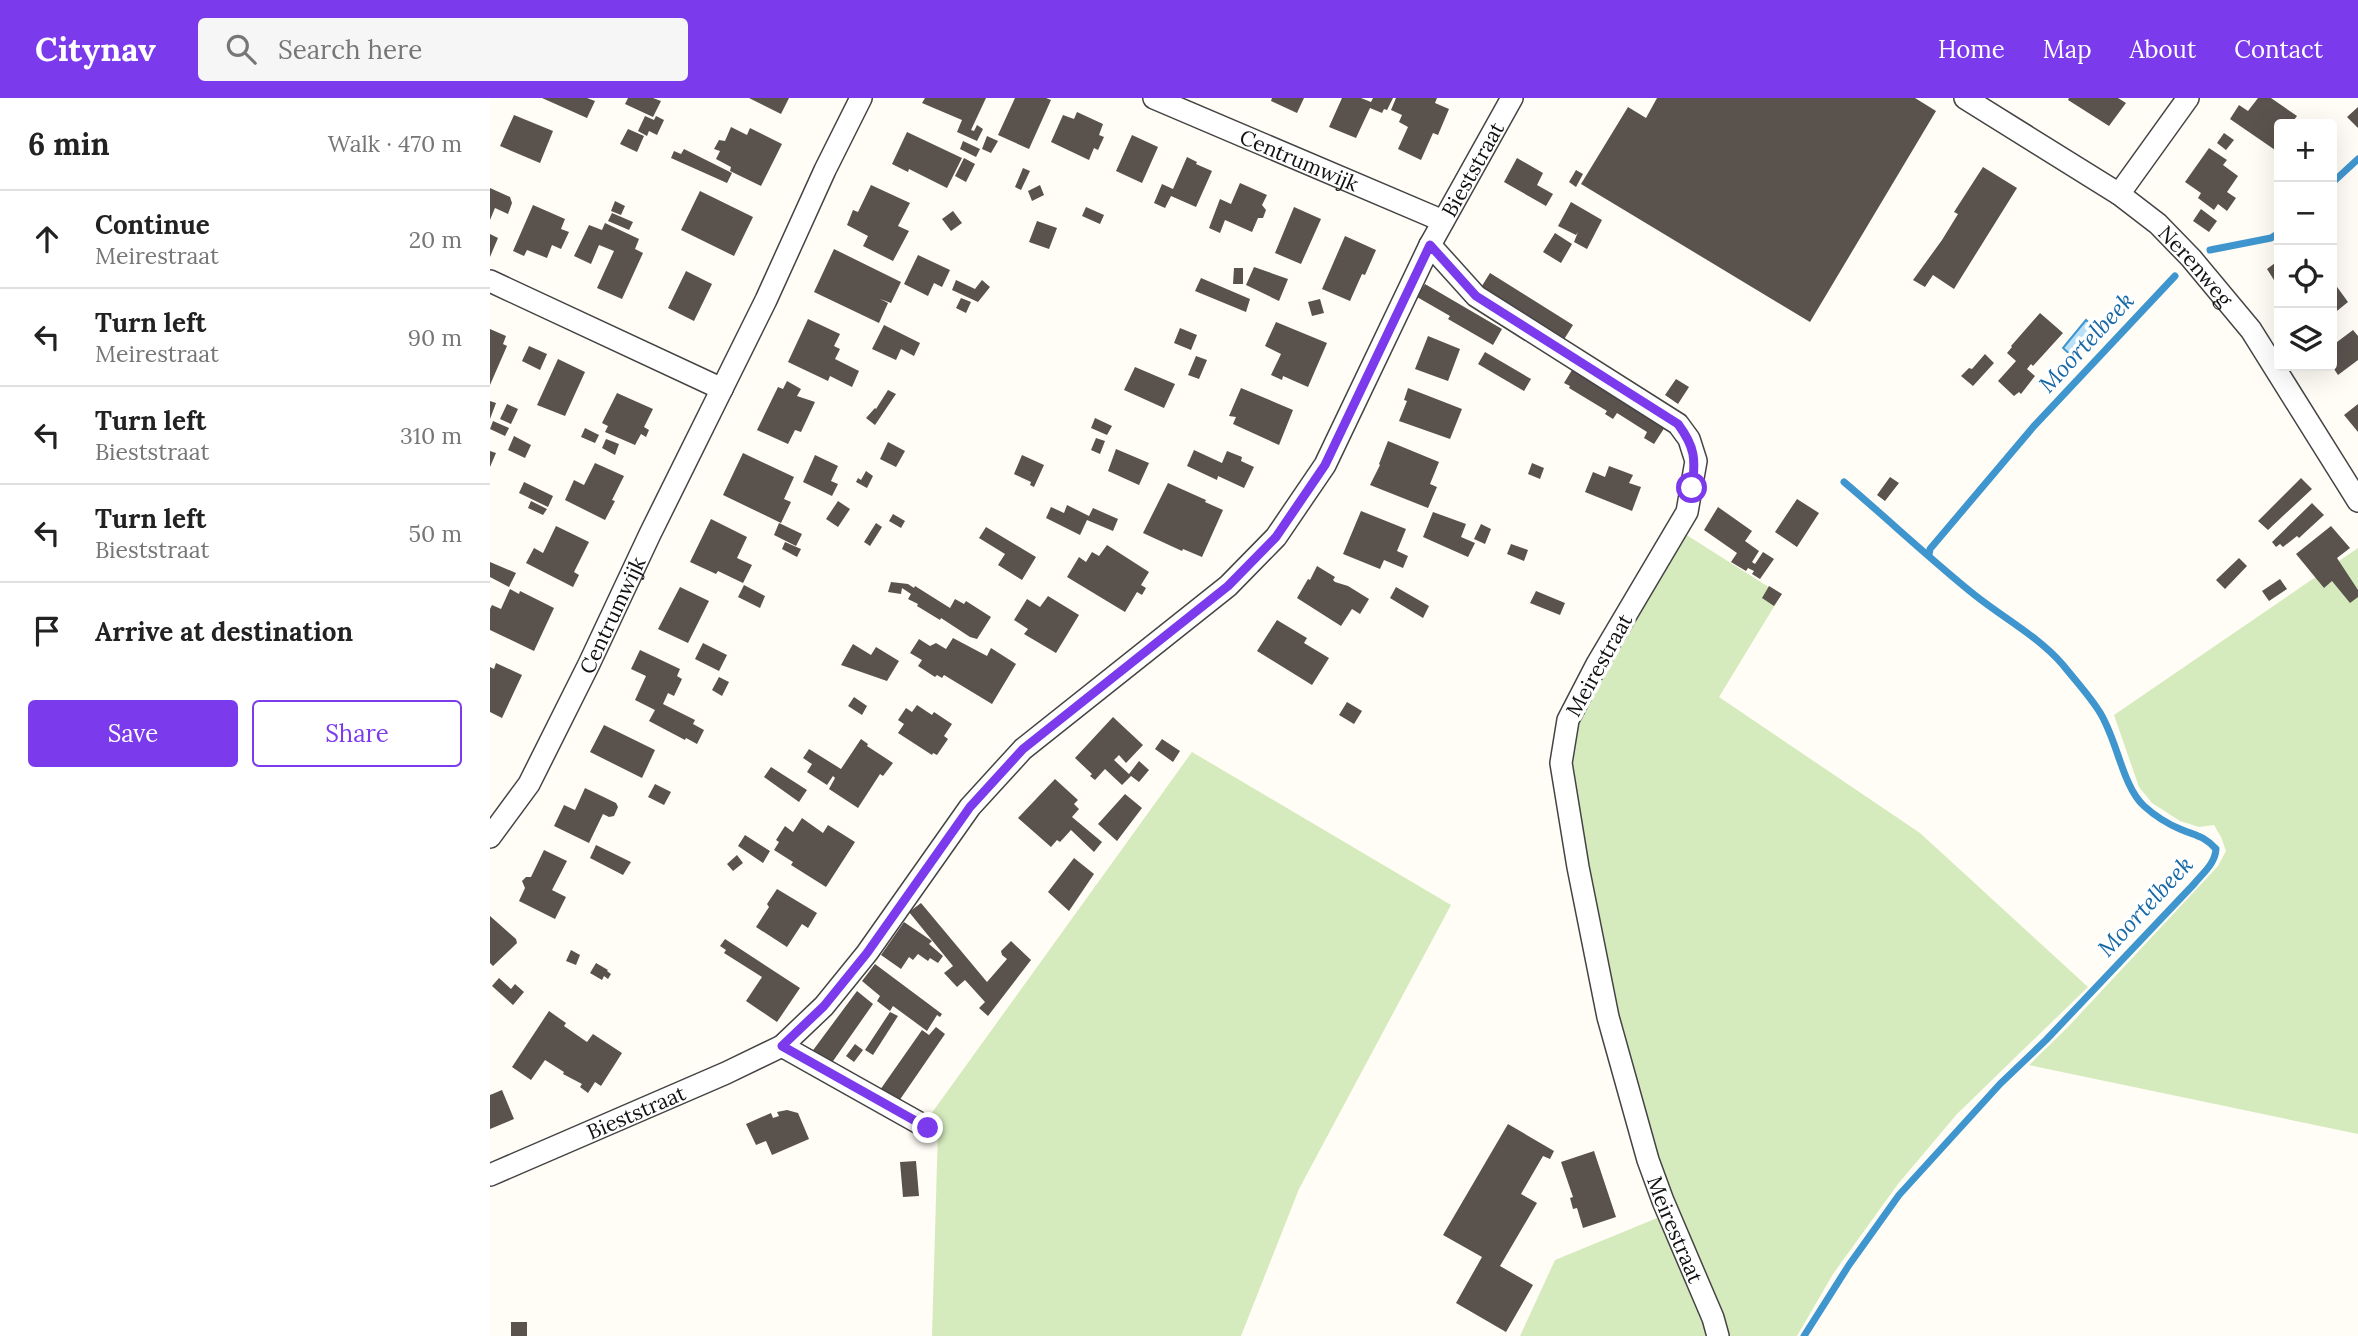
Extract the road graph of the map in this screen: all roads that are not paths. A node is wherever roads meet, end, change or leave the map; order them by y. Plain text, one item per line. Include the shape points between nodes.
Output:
1 (861, 98) edge
2 (1154, 98) edge
3 (1512, 98) edge
4 (1965, 98) edge
5 (2188, 98) edge
6 (2119, 194) junction
7 (1443, 221) junction
8 (1430, 245) junction
9 (490, 281) edge
10 (722, 388) junction
11 (2358, 501) edge
12 (490, 837) edge
13 (782, 1046) junction
14 (928, 1128) dead end
15 (490, 1175) edge
16 (1718, 1336) edge

1 - 10 street, Centrumwijk
2 - 7 street, Centrumwijk
3 - 7 street, Bieststraat
4 - 6 street, Nerenweg
5 - 6 street
6 - 11 street, Nerenweg via 2175,241 2251,330
7 - 8 street, Bieststraat
8 - 13 street, Bieststraat via 1325,465 1276,537 1228,586 1023,749 970,807 824,1006
8 - 16 street, Meirestraat via 1476,296 1678,424 1696,461 1687,512 1568,720 1561,763 1608,1017 1648,1160
9 - 10 street
10 - 12 street, Centrumwijk via 529,784
13 - 14 street
13 - 15 street, Bieststraat

